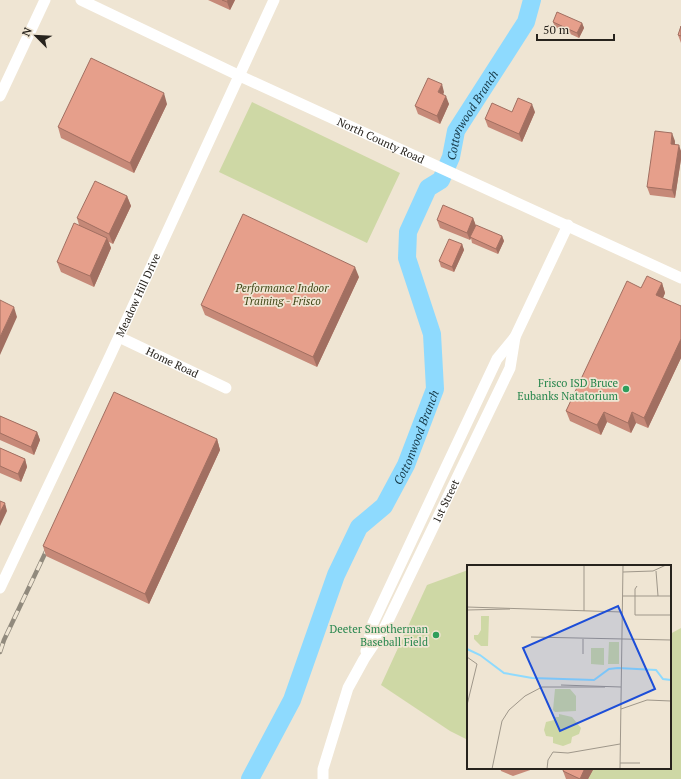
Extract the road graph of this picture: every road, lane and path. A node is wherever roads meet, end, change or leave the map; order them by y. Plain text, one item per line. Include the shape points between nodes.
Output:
1 (45, 0) edge
2 (81, 0) edge
3 (274, 0) edge
4 (240, 76) junction
5 (0, 96) edge
6 (568, 225) junction
7 (681, 278) edge
8 (119, 337) junction
9 (515, 337) junction
10 (226, 388) dead end
11 (439, 482) junction
12 (452, 488) junction
13 (0, 588) edge
14 (364, 659) junction
15 (323, 779) edge

1 - 5 street
2 - 4 street, North County Road
3 - 4 street, Meadow Hill Drive
4 - 6 street, North County Road
4 - 8 street, Meadow Hill Drive
6 - 7 street, North County Road
6 - 9 street, 1st Street
8 - 10 street, Home Road
8 - 13 street, Meadow Hill Drive
9 - 11 street, 1st Street via 497,359
9 - 12 street, 1st Street via 510,368
11 - 12 street
11 - 14 street, 1st Street via 373,623
12 - 14 street, 1st Street via 384,629
14 - 15 street, 1st Street via 348,688 323,769

